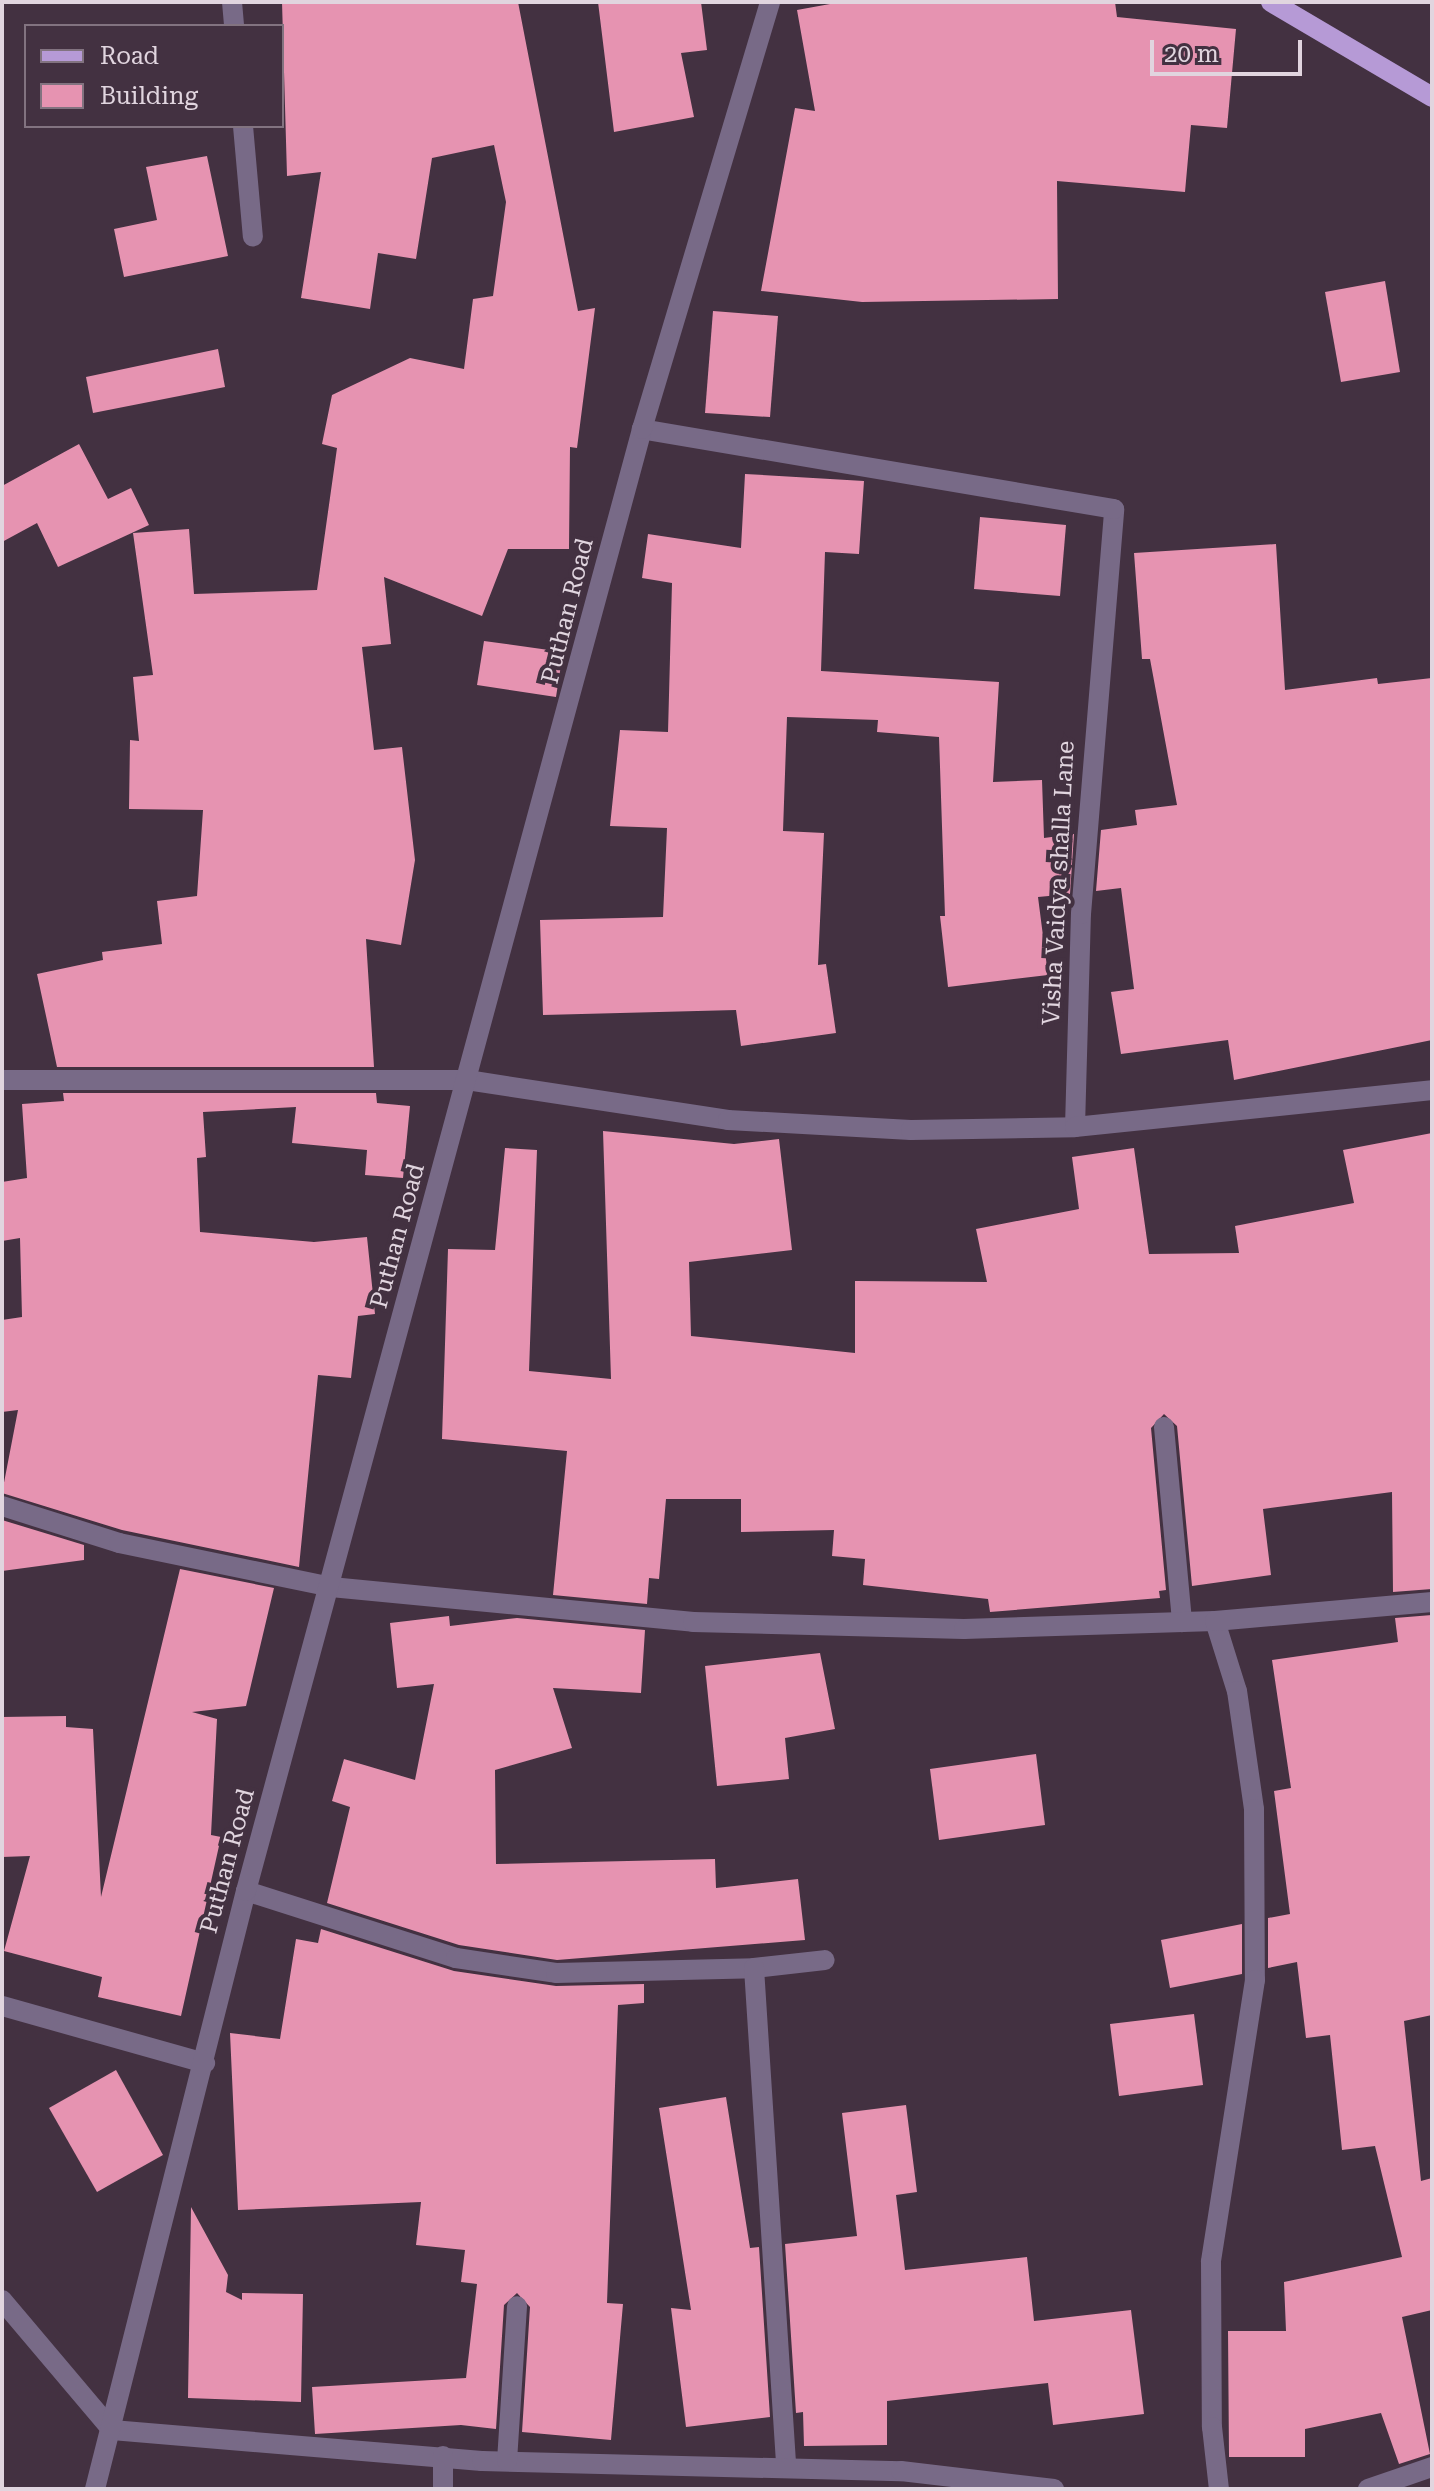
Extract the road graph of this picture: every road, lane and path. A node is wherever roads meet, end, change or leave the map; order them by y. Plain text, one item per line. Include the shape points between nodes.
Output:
1 (232, 2) edge
2 (770, 2) edge
3 (1271, 2) edge
4 (234, 24) edge
5 (1432, 97) edge
6 (243, 128) edge
7 (253, 237) dead end
8 (642, 429) junction
9 (2, 1080) edge
10 (467, 1080) junction
11 (1432, 1090) edge
12 (1075, 1127) junction
13 (1164, 1427) dead end
14 (2, 1506) edge
15 (331, 1587) junction
16 (1432, 1602) edge
17 (1215, 1621) junction
18 (1182, 1622) junction
19 (246, 1891) junction
20 (825, 1960) dead end
21 (754, 1968) junction
22 (2, 2006) edge
23 (205, 2063) junction
24 (2, 2300) edge
25 (517, 2306) dead end
26 (112, 2430) junction
27 (443, 2456) junction
28 (507, 2461) junction
29 (786, 2466) junction
30 (1432, 2467) edge
31 (901, 2480) edge
32 (95, 2489) edge
33 (443, 2489) edge
34 (1054, 2489) edge
35 (1219, 2489) edge
36 (1368, 2489) edge

1 - 4 street
2 - 8 street, Puthan Road
3 - 5 main road
6 - 7 street
8 - 10 street, Puthan Road
8 - 12 street, Visha Vaidya shalla Lane via 1114,509 1081,914
9 - 10 street
10 - 12 street via 728,1120 911,1130
10 - 15 street, Puthan Road
11 - 12 street
13 - 18 street
14 - 15 street via 119,1543
15 - 18 street via 693,1622 964,1629
15 - 19 street, Puthan Road
16 - 17 street
17 - 18 street
17 - 35 street via 1237,1691 1254,1809 1255,1949 1211,2262 1212,2427
19 - 21 street via 471,1960 556,1973
19 - 23 street, Puthan Road
20 - 21 street
21 - 29 street
22 - 23 street
23 - 26 street, Puthan Road
24 - 26 street
25 - 28 street
26 - 27 street
26 - 32 street, Puthan Road
27 - 28 street
27 - 33 street
28 - 29 street
29 - 31 street
30 - 36 street
31 - 34 street

